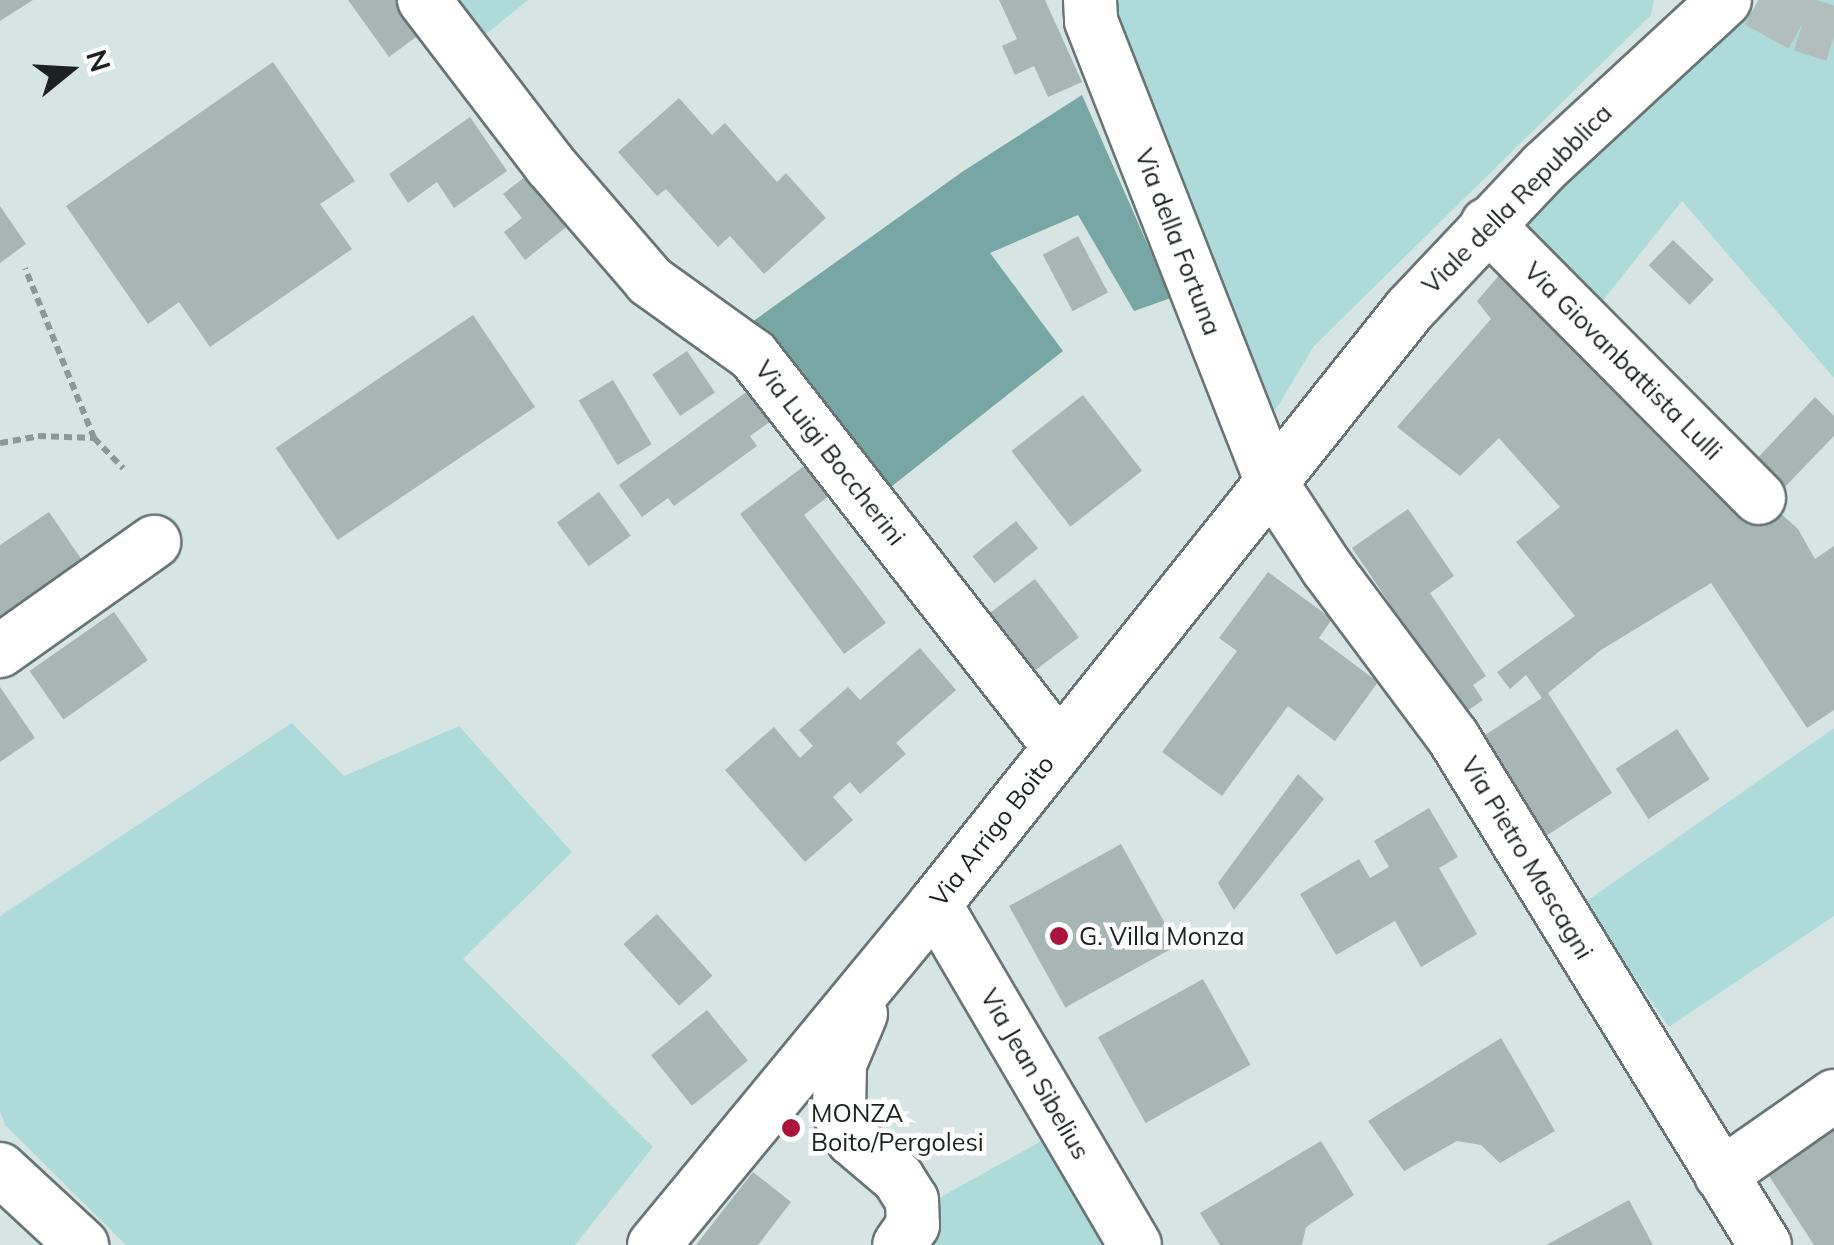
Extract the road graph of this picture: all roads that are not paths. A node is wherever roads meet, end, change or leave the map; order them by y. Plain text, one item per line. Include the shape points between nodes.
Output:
1 (424, 0) edge
2 (1090, 0) edge
3 (1725, 0) edge
4 (1488, 224) junction
5 (1325, 412) joint
6 (1272, 484) junction
7 (1759, 498) dead end
8 (154, 542) dead end
9 (0, 651) edge
10 (1059, 746) junction
11 (935, 904) junction
12 (881, 969) junction
13 (1834, 1096) edge
14 (0, 1169) edge
15 (1720, 1175) junction
16 (82, 1245) edge
17 (654, 1245) edge
18 (899, 1245) edge
19 (1134, 1245) edge
20 (1765, 1245) edge

1 - 10 street, Via Luigi Boccherini via 612,240 650,280 753,355
2 - 6 street, Via della Fortuna via 1092,21
3 - 4 street, Viale della Repubblica
4 - 5 street, Viale della Repubblica
4 - 7 street, Via Giovanbattista Lulli
5 - 6 street, Via Arrigo Boito
6 - 10 street, Via Arrigo Boito
6 - 15 street, Via Pietro Mascagni via 1453,737
8 - 9 street
10 - 11 street, Via Arrigo Boito
11 - 12 street, Via Arrigo Boito
11 - 19 street, Via Jean Sibelius
12 - 17 street, Via Arrigo Boito
12 - 18 street via 840,1064 838,1100 853,1140 898,1178 912,1200 913,1224
13 - 15 street
14 - 16 street
15 - 20 street, Via Pietro Mascagni

